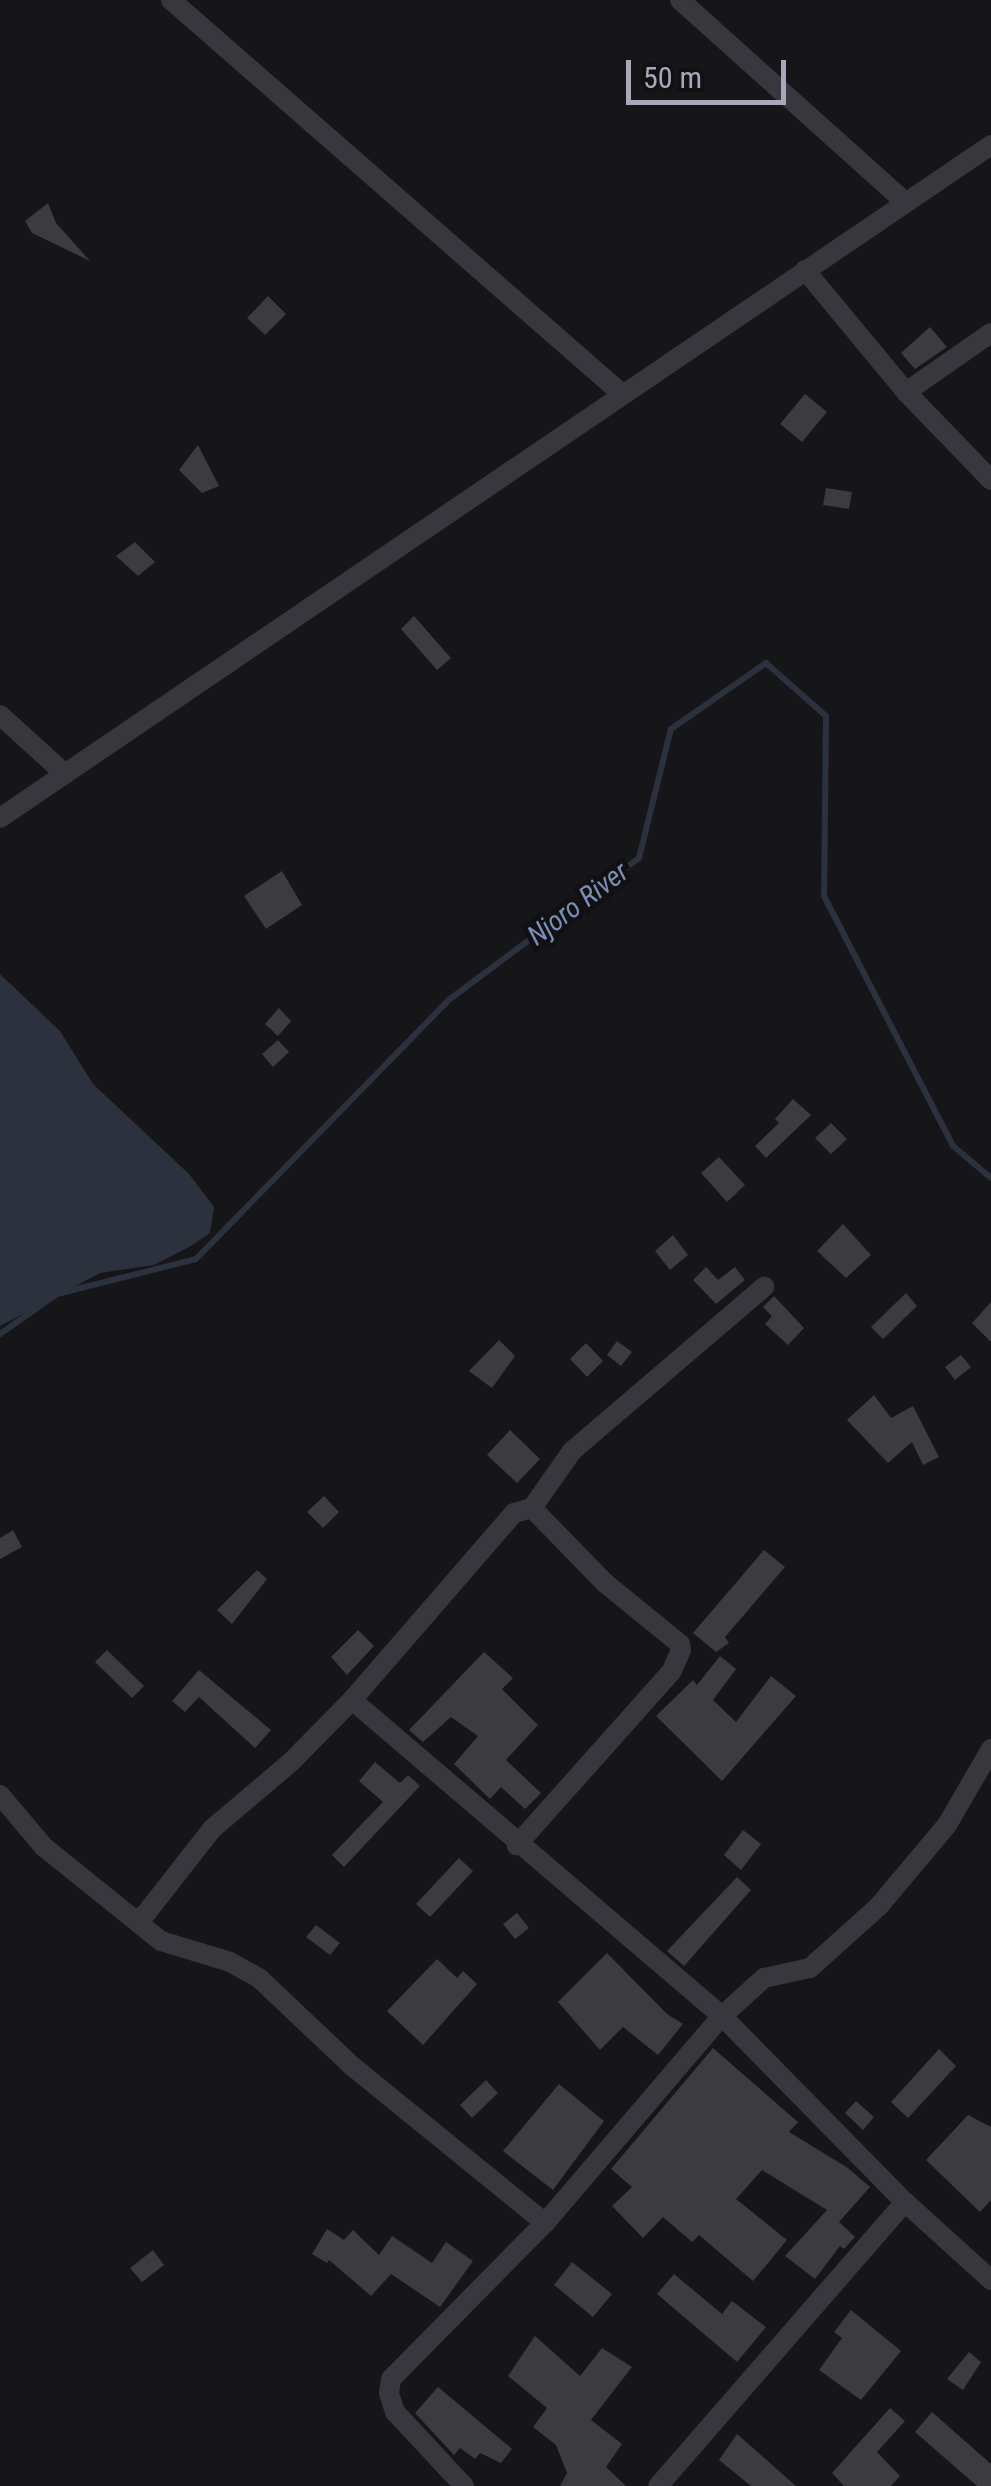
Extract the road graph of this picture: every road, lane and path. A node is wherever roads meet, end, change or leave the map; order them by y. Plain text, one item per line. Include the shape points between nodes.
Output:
1 (171, 0) edge
2 (680, 0) edge
3 (991, 144) edge
4 (904, 202) junction
5 (806, 270) junction
6 (991, 332) edge
7 (906, 392) junction
8 (622, 394) junction
9 (991, 480) edge
10 (0, 715) edge
11 (65, 774) junction
12 (0, 818) edge
13 (764, 1286) dead end
14 (532, 1508) junction
15 (352, 1700) junction
16 (991, 1749) edge
17 (0, 1796) edge
18 (518, 1845) junction
19 (136, 1918) junction
20 (722, 2016) junction
21 (906, 2202) junction
22 (545, 2223) junction
23 (991, 2280) edge
24 (464, 2486) edge
25 (658, 2486) edge

1 - 8 street
2 - 4 street
3 - 4 street
4 - 5 street
5 - 7 street
5 - 8 street
6 - 7 street
7 - 9 street
8 - 11 street
10 - 11 street
11 - 12 street
13 - 14 street via 572,1451
14 - 15 street via 514,1512
14 - 18 street via 681,1650 671,1672
15 - 18 street
15 - 19 street via 212,1830
16 - 20 street via 947,1824 879,1906 810,1968 764,1978
17 - 19 street via 44,1847
18 - 20 street
19 - 22 street via 162,1941 259,1978 352,2066
20 - 21 street
20 - 22 street
21 - 23 street
21 - 25 street
22 - 24 street via 392,2380 388,2394 395,2412

